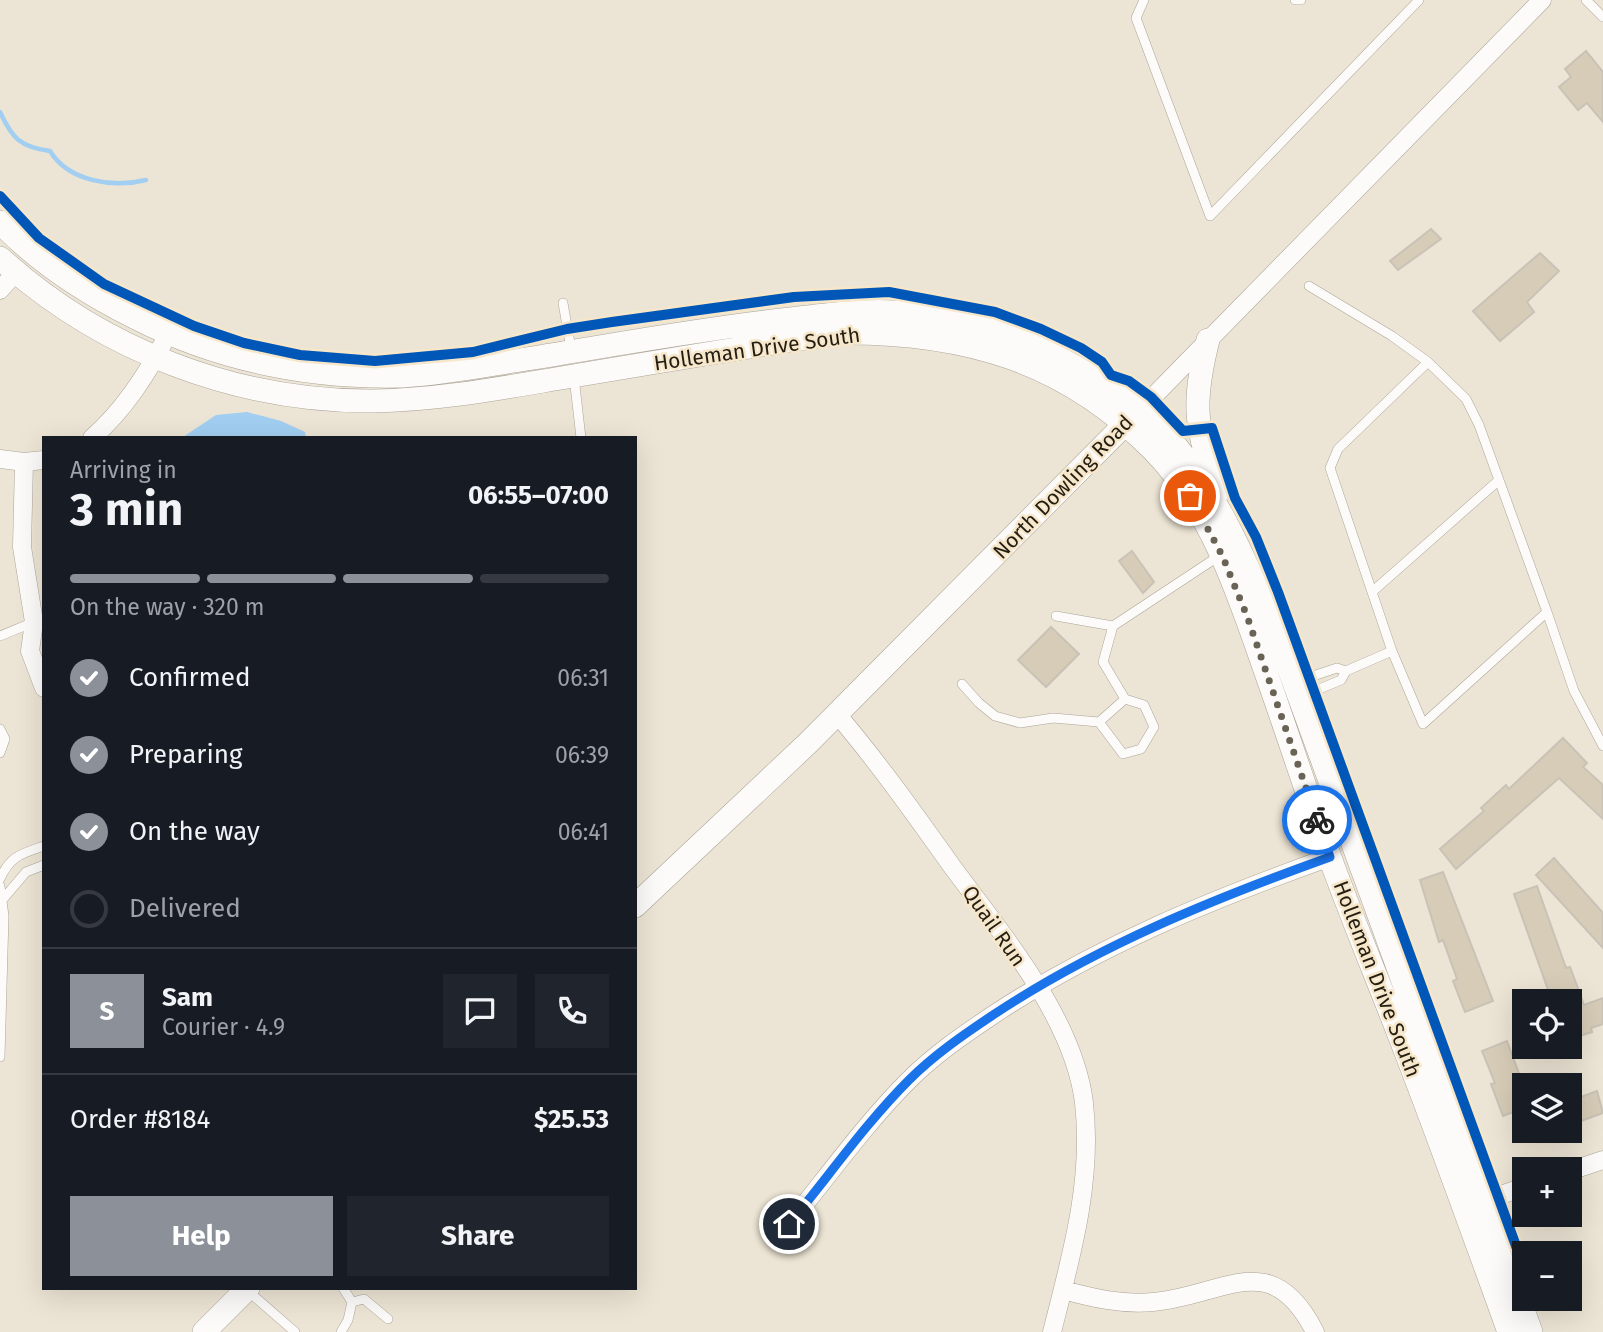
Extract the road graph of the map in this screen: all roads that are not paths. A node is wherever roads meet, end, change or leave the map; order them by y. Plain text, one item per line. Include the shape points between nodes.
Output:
1 (1144, 0) edge
2 (1419, 0) edge
3 (1542, 0) edge
4 (1586, 0) edge
5 (1603, 17) edge
6 (0, 222) edge
7 (4, 263) edge
8 (1309, 286) dead end
9 (0, 290) edge
10 (563, 303) dead end
11 (168, 334) junction
12 (1208, 340) junction
13 (571, 352) junction
14 (156, 357) junction
15 (1428, 362) junction
16 (574, 375) junction
17 (1133, 416) junction
18 (94, 436) edge
19 (581, 436) edge
20 (0, 459) edge
21 (42, 460) edge
22 (24, 463) junction
23 (1499, 480) junction
24 (1229, 525) junction
25 (1222, 555) junction
26 (1371, 592) junction
27 (1547, 612) junction
28 (1056, 616) dead end
29 (1112, 626) junction
30 (39, 628) edge
31 (0, 636) edge
32 (1392, 651) junction
33 (1346, 671) junction
34 (42, 683) edge
35 (962, 684) dead end
36 (1297, 690) junction
37 (1125, 699) junction
38 (836, 713) junction
39 (1099, 722) junction
40 (0, 729) edge
41 (1603, 746) edge
42 (0, 754) edge
43 (42, 847) edge
44 (16, 857) junction
45 (1330, 857) junction
46 (42, 866) edge
47 (26, 872) junction
48 (0, 879) edge
49 (0, 886) edge
50 (2, 899) junction
51 (637, 904) edge
52 (1036, 986) junction
53 (0, 1057) edge
54 (1603, 1160) edge
55 (1582, 1167) edge
56 (1512, 1191) edge
57 (1473, 1205) junction
58 (789, 1224) dead end
59 (246, 1290) edge
60 (248, 1290) edge
61 (344, 1290) edge
62 (1063, 1290) junction
63 (352, 1302) junction
64 (388, 1319) dead end
65 (204, 1332) edge
66 (295, 1332) edge
67 (341, 1332) edge
68 (1052, 1332) edge
69 (1315, 1332) edge
70 (1509, 1332) edge
71 (1531, 1332) edge

1 - 2 lane via 1136,18 1210,216
3 - 12 street, North Dowling Road
4 - 5 lane
6 - 11 street, Holleman Drive South via 50,268 81,289
7 - 9 street
7 - 14 street, Holleman Drive South via 91,327
8 - 15 lane
10 - 13 lane
11 - 13 street, Holleman Drive South via 230,356 337,375 406,376
11 - 14 street
12 - 17 street, North Dowling Road
12 - 24 street via 1196,408 1200,438
13 - 16 lane
13 - 17 street, Holleman Drive South via 772,321 894,312 939,318 1024,341 1104,383
14 - 16 street, Holleman Drive South via 243,386 331,400 470,394
14 - 18 street via 135,390
15 - 23 lane via 1466,399
15 - 26 lane via 1333,456 1330,468
16 - 17 street, Holleman Drive South via 840,333 892,332 969,344 1032,365
16 - 19 lane
17 - 24 street, Holleman Drive South via 1181,452
17 - 25 street, Holleman Drive South via 1201,513
17 - 38 street, North Dowling Road
20 - 22 street
21 - 22 street
22 - 30 street via 22,547
23 - 26 lane
23 - 27 lane
24 - 36 street, Holleman Drive South
25 - 29 lane
25 - 45 street, Holleman Drive South
26 - 32 lane
27 - 32 lane via 1423,724
27 - 41 lane via 1574,691
28 - 29 lane
29 - 37 lane via 1103,662
30 - 31 lane
30 - 34 street via 30,651
32 - 33 lane
33 - 36 lane via 1341,680
33 - 36 lane via 1336,667
35 - 39 lane via 995,716 1020,723 1053,718
36 - 57 street, Holleman Drive South
37 - 39 lane
37 - 39 lane via 1144,705 1154,727 1141,749 1123,754
38 - 51 street, North Dowling Road
38 - 52 street, Quail Run via 876,761
40 - 42 lane via 5,739
43 - 44 lane
44 - 47 lane
44 - 48 lane
45 - 52 street via 1154,926
45 - 57 street, Holleman Drive South
46 - 47 lane
47 - 50 lane
49 - 50 lane
50 - 53 lane
52 - 58 street via 954,1041 909,1079
52 - 62 street, Quail Run via 1060,1028 1078,1074 1086,1125 1084,1193
54 - 55 street
56 - 57 street
57 - 70 street, Holleman Drive South
57 - 71 street
59 - 65 street
60 - 66 lane
61 - 63 lane
62 - 68 street, Quail Run
62 - 69 street via 1106,1301 1143,1302 1233,1284 1266,1283 1293,1297
63 - 64 lane via 364,1299
63 - 67 lane

